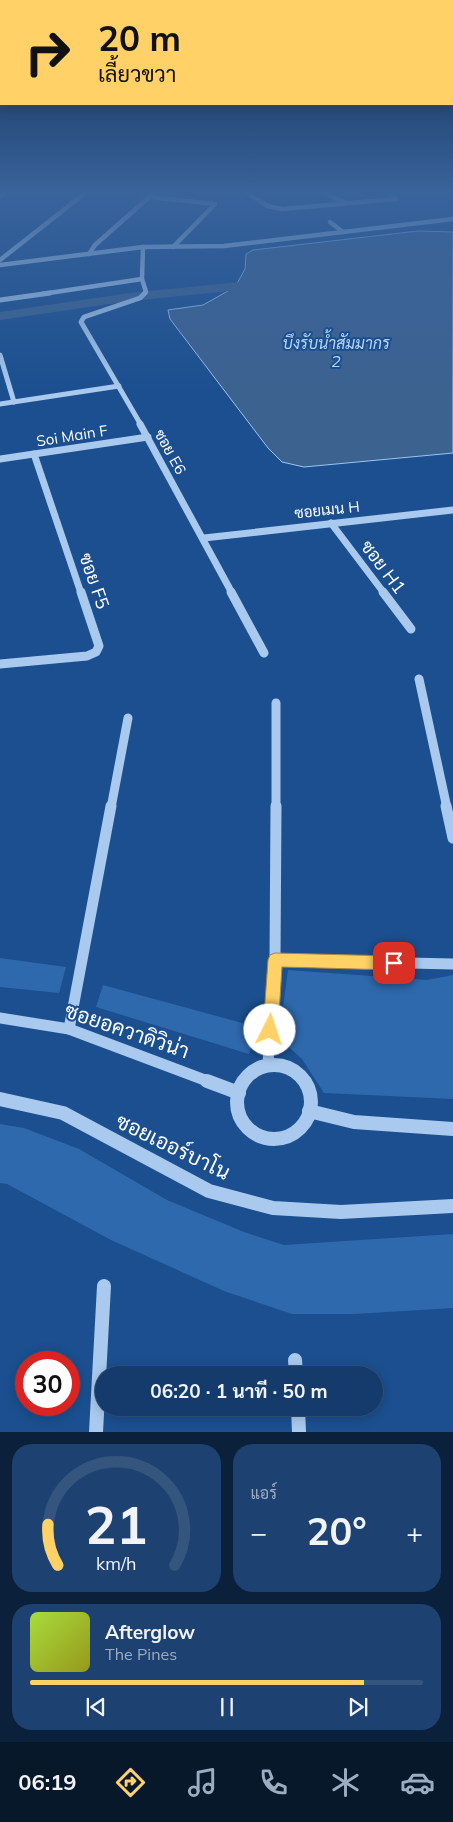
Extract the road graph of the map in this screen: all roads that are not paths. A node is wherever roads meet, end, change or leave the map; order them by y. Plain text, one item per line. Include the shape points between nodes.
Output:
1 (66, 257) edge
2 (143, 257) edge
3 (0, 265) edge
4 (142, 279) junction
5 (0, 300) edge
6 (0, 355) edge
7 (119, 386) junction
8 (14, 402) junction
9 (0, 404) edge
10 (148, 437) junction
11 (34, 454) junction
12 (0, 459) edge
13 (453, 511) edge
14 (331, 523) junction
15 (204, 538) junction
16 (411, 629) dead end
17 (264, 653) dead end
18 (0, 664) edge
19 (419, 679) dead end
20 (276, 703) dead end
21 (128, 718) dead end
22 (453, 838) edge
23 (275, 960) junction
24 (453, 964) edge
25 (0, 1018) edge
26 (69, 1029) junction
27 (268, 1064) junction
28 (239, 1093) junction
29 (0, 1099) edge
30 (309, 1111) junction
31 (453, 1129) edge
32 (453, 1206) edge
33 (104, 1286) dead end
34 (298, 1416) edge
35 (96, 1432) edge
36 (299, 1432) edge

1 - 3 street
2 - 4 street
4 - 5 street
4 - 7 street, ซอย E6 via 146,292 140,298 101,310 81,322
6 - 8 street
7 - 8 street
7 - 10 street, ซอย E6
8 - 9 street
10 - 11 street, Soi Main F
10 - 15 street, ซอย E6
11 - 12 street, Soi Main F
11 - 18 street, ซอย F5 via 99,646 96,652 87,656
13 - 14 street, ซอยเมน H
14 - 15 street, ซอยเมน H
14 - 16 street, ซอย H1
15 - 17 street, ซอย E6
19 - 22 street
20 - 23 street
21 - 26 street
23 - 24 street
23 - 27 street
25 - 26 street, ซอยอควาดิวิน่า
26 - 28 street, ซอยอควาดิวิน่า
27 - 28 street via 249,1074
27 - 30 street via 280,1064 300,1076 310,1098
28 - 30 street via 238,1106 242,1118 250,1129 272,1140 296,1132 305,1123
29 - 32 street, ซอยเออร์บาโน via 64,1113 209,1192 273,1208 341,1212
30 - 31 street via 354,1122
33 - 35 street
34 - 36 street

